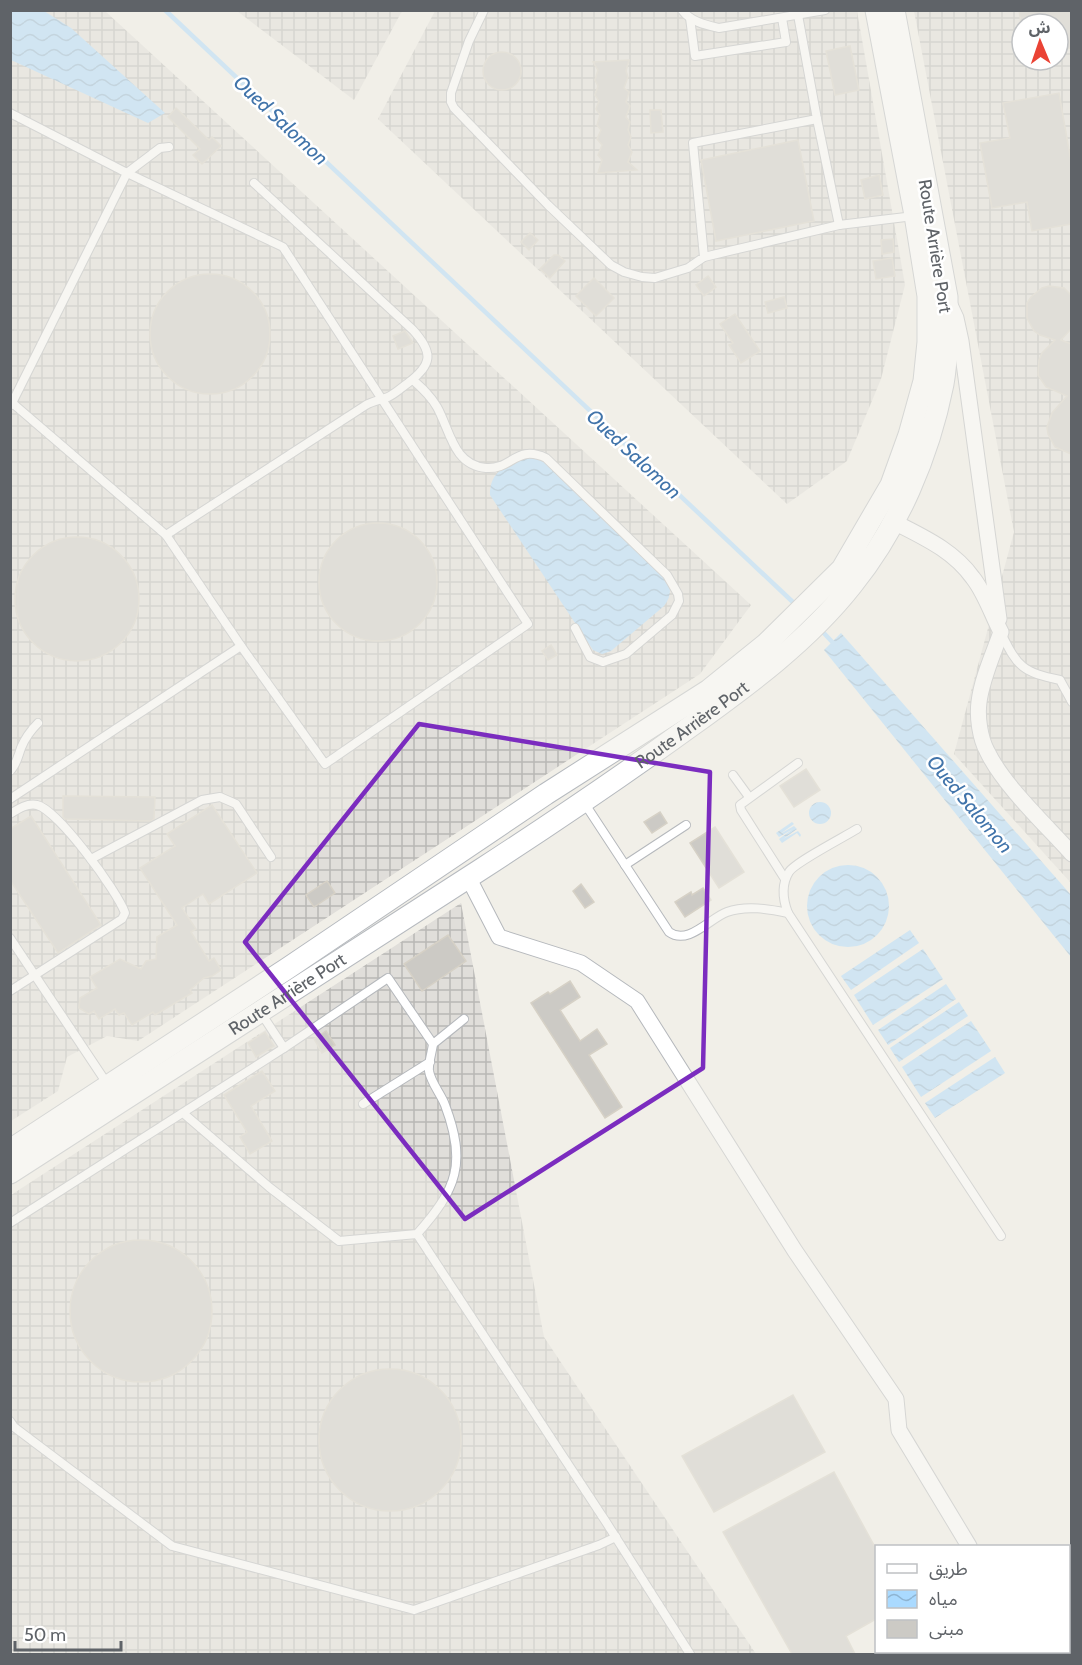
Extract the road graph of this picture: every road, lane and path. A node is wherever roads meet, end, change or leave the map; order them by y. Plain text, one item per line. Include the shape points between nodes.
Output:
1 (484, 10) edge
2 (682, 10) edge
3 (825, 10) edge
4 (876, 10) edge
5 (894, 10) edge
6 (794, 14) edge
7 (690, 18) junction
8 (782, 18) junction
9 (10, 113) edge
10 (818, 119) junction
11 (169, 147) dead end
12 (127, 173) junction
13 (254, 183) dead end
14 (915, 215) junction
15 (839, 225) junction
16 (704, 257) junction
17 (947, 297) junction
18 (412, 380) junction
19 (383, 399) junction
20 (11, 403) edge
21 (894, 522) junction
22 (166, 535) junction
23 (828, 597) junction
24 (575, 628) dead end
25 (1001, 632) junction
26 (792, 633) junction
27 (241, 646) junction
28 (1071, 702) edge
29 (38, 723) dead end
30 (798, 763) dead end
31 (10, 771) edge
32 (733, 774) dead end
33 (749, 797) junction
34 (10, 799) edge
35 (584, 802) junction
36 (10, 814) edge
37 (686, 825) dead end
38 (857, 829) dead end
39 (1071, 854) edge
40 (271, 857) dead end
41 (92, 859) junction
42 (625, 865) junction
43 (779, 869) junction
44 (790, 869) junction
45 (468, 878) junction
46 (785, 879) junction
47 (788, 913) junction
48 (10, 938) edge
49 (35, 975) junction
50 (10, 991) edge
51 (255, 1003) junction
52 (464, 1019) dead end
53 (433, 1044) junction
54 (284, 1048) junction
55 (430, 1062) junction
56 (108, 1086) junction
57 (363, 1104) dead end
58 (183, 1113) junction
59 (10, 1150) edge
60 (10, 1173) edge
61 (10, 1223) edge
62 (417, 1234) junction
63 (1000, 1236) dead end
64 (10, 1421) edge
65 (616, 1537) junction
66 (968, 1545) edge
67 (690, 1654) edge

1 - 16 lane via 451,93 458,113 611,265 624,272 655,278 688,268
2 - 7 lane
3 - 6 lane
4 - 14 street, Route Arrière Port
5 - 17 street, Route Arrière Port
6 - 8 lane
6 - 10 lane
7 - 8 lane via 719,27
7 - 8 lane via 695,56 786,42
9 - 12 lane
10 - 15 lane
10 - 16 lane via 693,143
11 - 12 lane via 160,148
12 - 19 lane via 283,247
12 - 20 lane
13 - 18 lane via 419,336 428,359 422,373
14 - 15 lane
14 - 23 street, Route Arrière Port via 928,296 924,381 891,485
15 - 16 lane
17 - 21 street, Route Arrière Port via 948,342 943,383 927,441
17 - 25 street via 962,341
18 - 19 lane
18 - 24 lane via 437,407 452,443 467,461 486,468 500,466 520,455 538,454 546,458 667,575 678,594 672,615 626,654 603,662 590,657
19 - 22 lane via 366,405
19 - 27 lane via 528,624 325,764
20 - 22 lane
21 - 23 street, Route Arrière Port via 852,585
21 - 25 street via 957,558 974,579
22 - 27 lane
23 - 26 street, Route Arrière Port
25 - 28 lane via 1014,659 1032,674 1060,680
25 - 39 street via 978,703 986,750 1001,774
26 - 35 street, Route Arrière Port via 749,684
26 - 51 street, Route Arrière Port via 546,794
27 - 34 lane
29 - 31 lane
30 - 33 lane
32 - 33 lane
33 - 43 lane via 740,805 741,810
35 - 42 lane
35 - 45 street, Route Arrière Port
36 - 41 lane via 31,804 42,807
37 - 42 lane
38 - 44 lane
40 - 41 lane via 236,804 220,797 202,800
41 - 49 lane via 124,916
42 - 47 lane via 675,936 690,933 727,912 766,908
43 - 44 lane
43 - 46 lane
44 - 46 lane
45 - 51 street, Route Arrière Port
45 - 66 street via 499,937 581,963 637,1001 795,1251 896,1399 898,1430
46 - 47 lane
47 - 63 lane
48 - 49 lane
49 - 50 lane
49 - 56 lane
51 - 54 lane
51 - 56 street, Route Arrière Port
51 - 60 street, Route Arrière Port
52 - 53 lane
53 - 54 lane via 388,978
53 - 55 lane
54 - 58 lane
55 - 57 lane
55 - 62 lane via 429,1071 456,1138 457,1161 451,1188
56 - 59 street, Route Arrière Port
58 - 61 lane
58 - 62 lane via 339,1241
62 - 65 lane
64 - 65 lane via 172,1546 414,1610
65 - 67 lane

